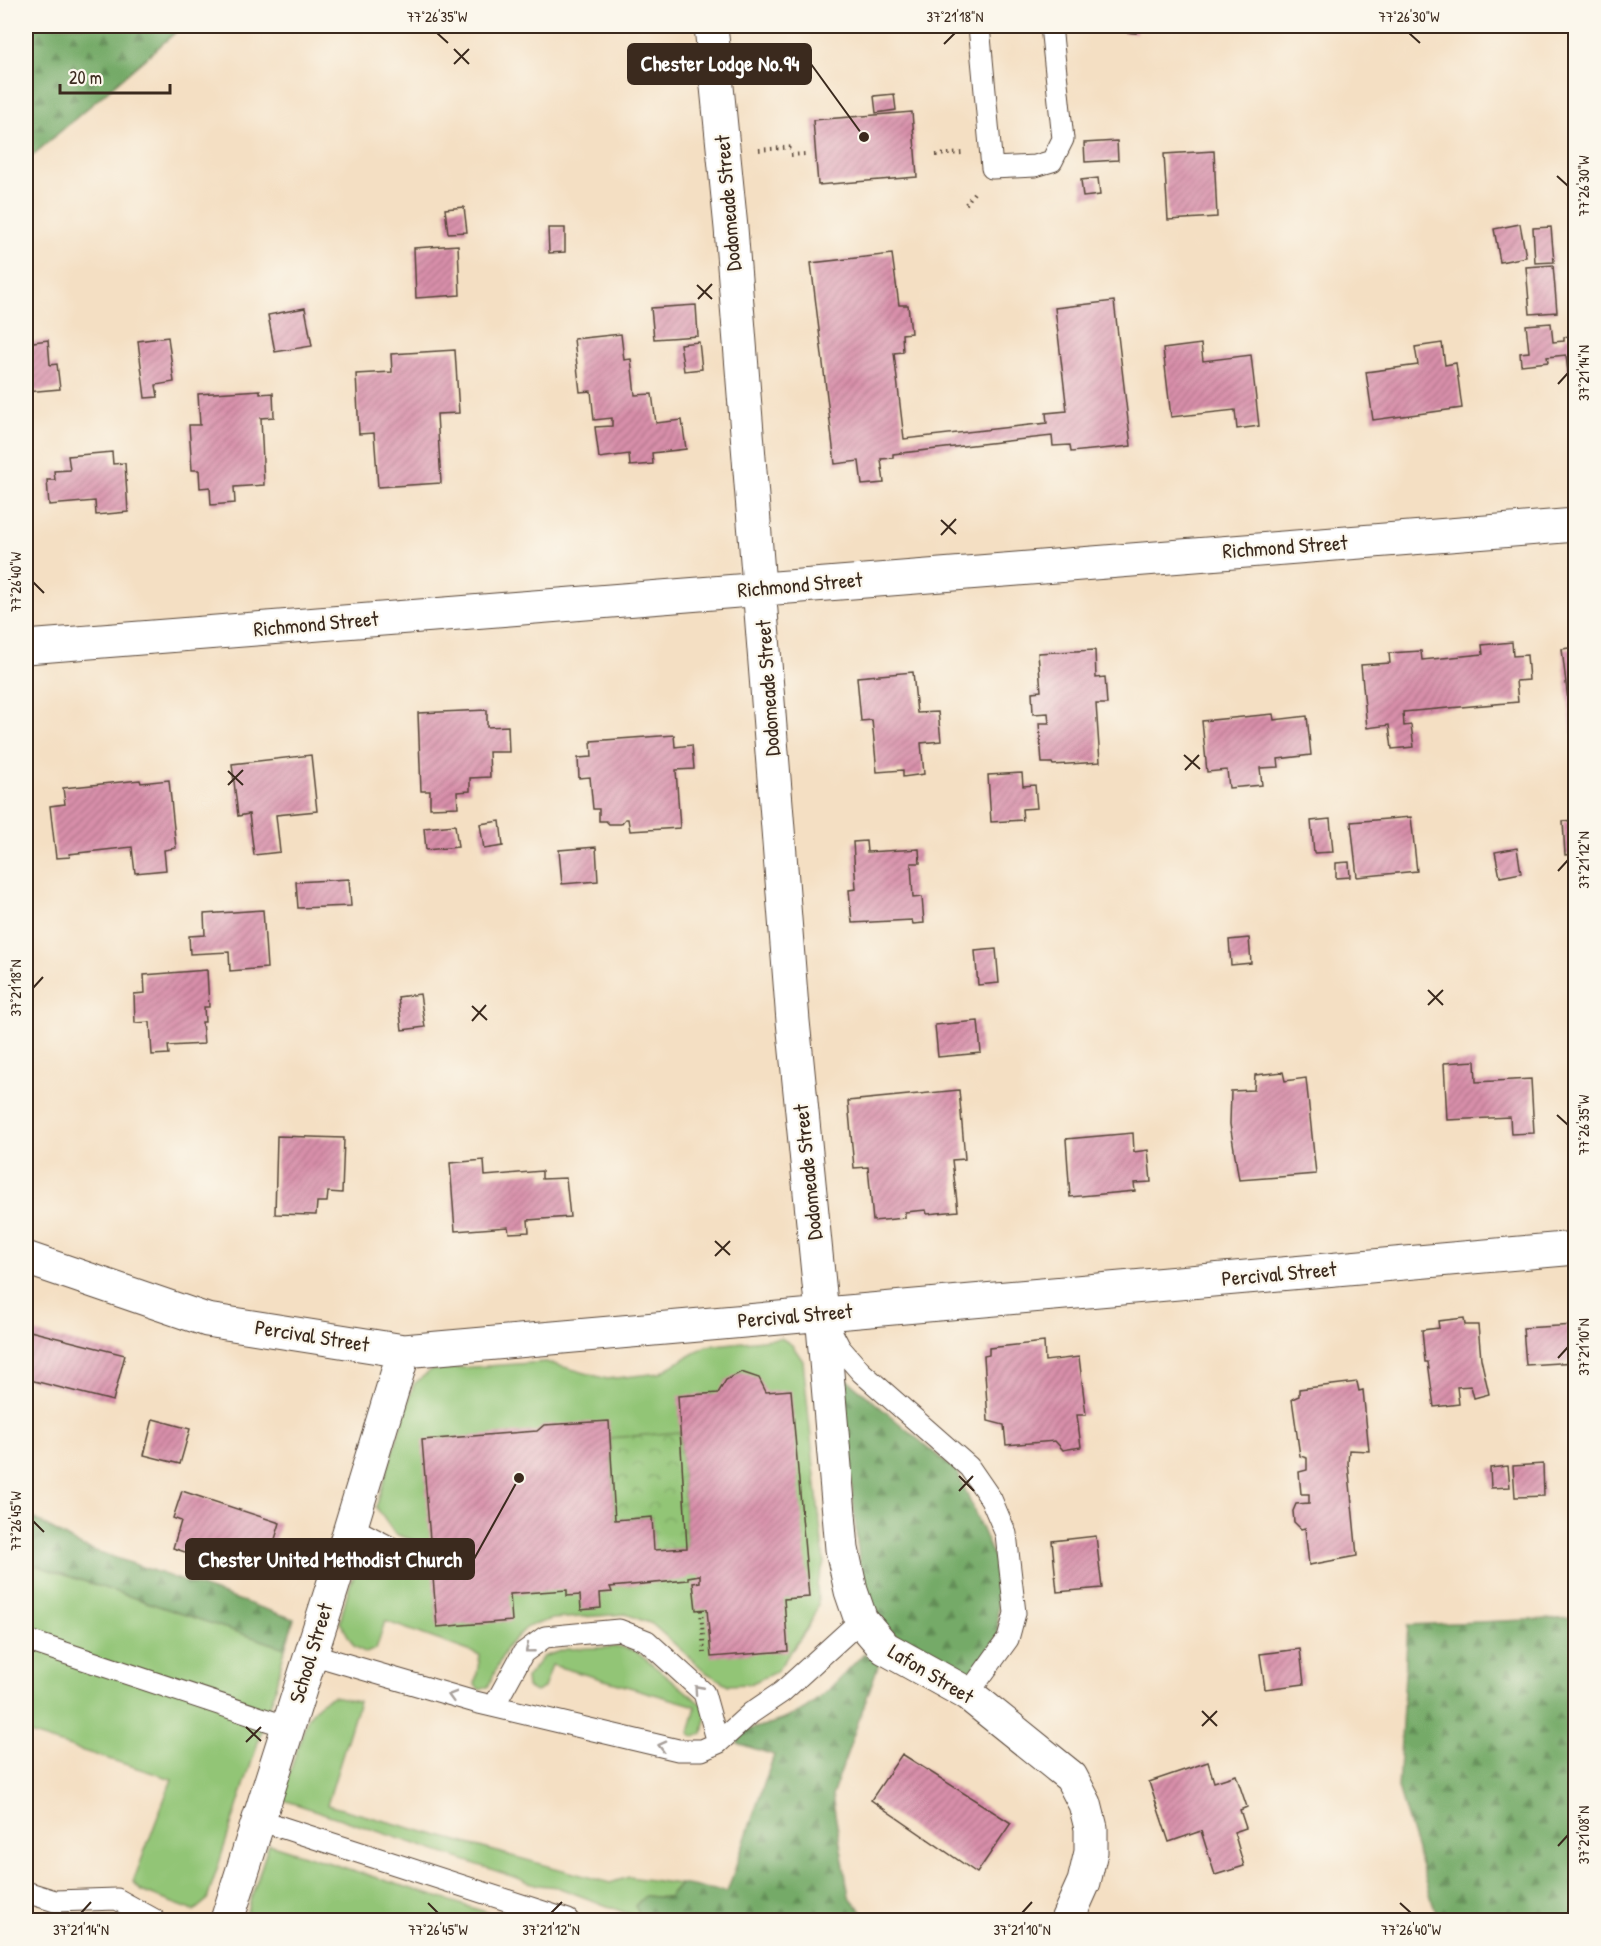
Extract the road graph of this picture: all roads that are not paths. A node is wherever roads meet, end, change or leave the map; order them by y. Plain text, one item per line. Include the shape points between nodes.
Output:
1 (711, 26) edge
2 (979, 26) edge
3 (1051, 26) edge
4 (1575, 525) edge
5 (760, 588) junction
6 (26, 647) edge
7 (1575, 1248) edge
8 (26, 1258) edge
9 (822, 1314) junction
10 (404, 1351) junction
11 (351, 1527) junction
12 (411, 1558) dead end
13 (861, 1620) junction
14 (26, 1640) edge
15 (311, 1654) junction
16 (968, 1694) junction
17 (494, 1706) junction
18 (288, 1727) junction
19 (718, 1743) junction
20 (259, 1820) junction
21 (26, 1892) edge
22 (155, 1920) edge
23 (227, 1920) edge
24 (568, 1920) edge
25 (1067, 1920) edge

1 - 5 street, Dodomeade Street
2 - 3 lane via 992,168 1052,161 1063,139
4 - 5 street, Richmond Street
5 - 6 street, Richmond Street
5 - 9 street, Dodomeade Street via 793,1021
7 - 9 street, Percival Street
8 - 10 street, Percival Street via 207,1320
9 - 10 street, Percival Street
9 - 13 street, Lafon Street via 842,1549
9 - 16 lane via 840,1348 861,1372 969,1467 992,1499 1006,1534 1015,1613 1008,1639
10 - 11 street, School Street
11 - 12 lane
11 - 15 street, School Street
13 - 16 street, Lafon Street via 885,1648
13 - 19 lane via 782,1692
14 - 18 lane
17 -> 15 lane
15 - 18 street, School Street
16 - 25 street, Lafon Street via 1071,1777 1085,1804 1091,1852 1084,1882
19 -> 17 lane via 702,1750 678,1750
19 -> 17 lane via 704,1693 647,1641 619,1630 545,1637 523,1653
18 - 20 street, School Street
20 - 23 street, School Street
20 - 24 lane
21 - 22 lane via 55,1901 117,1899

